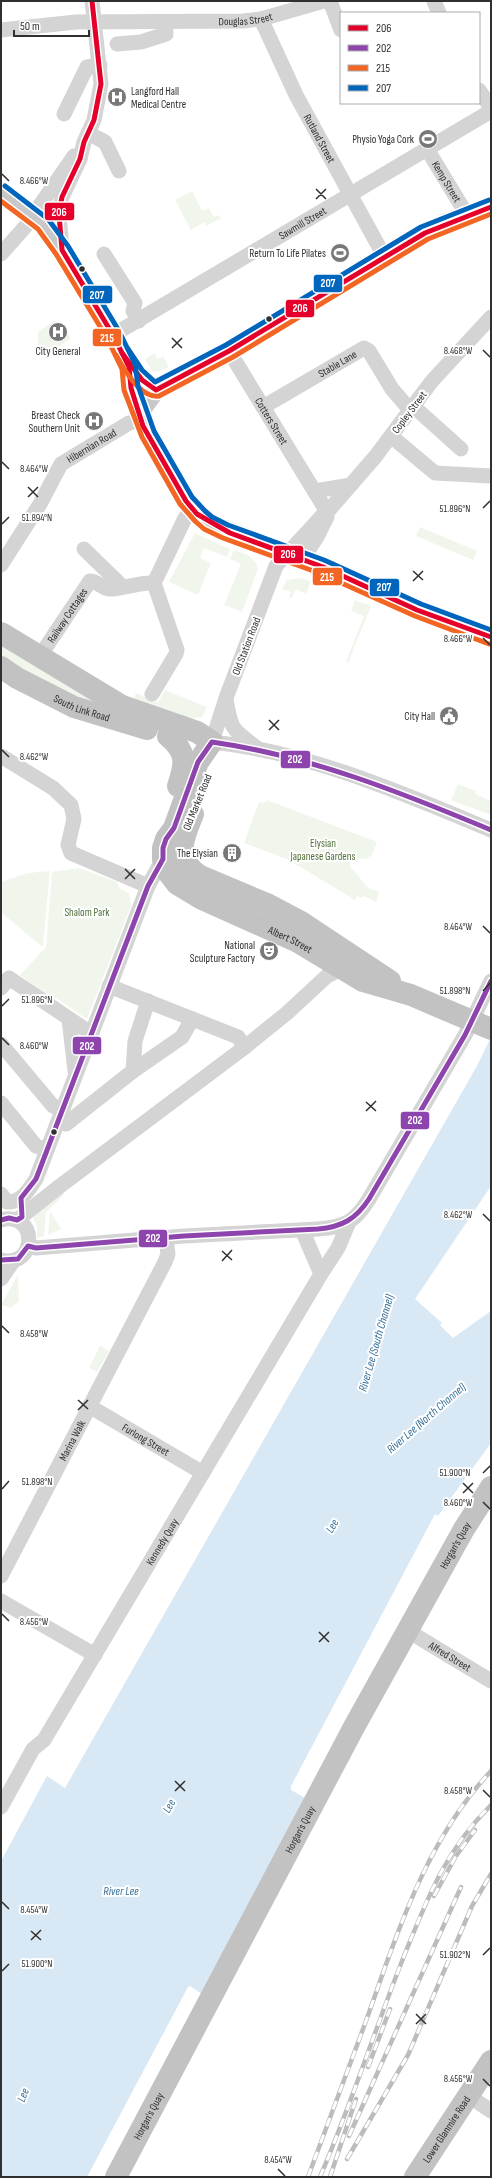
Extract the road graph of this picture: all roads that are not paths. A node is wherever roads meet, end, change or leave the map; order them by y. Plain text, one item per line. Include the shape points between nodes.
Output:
1 (92, 1) edge
2 (324, 1) edge
3 (330, 1) edge
4 (434, 1) edge
5 (439, 12) edge
6 (261, 19) junction
7 (94, 21) junction
8 (166, 22) junction
9 (340, 27) edge
10 (1, 30) edge
11 (117, 44) dead end
12 (100, 65) junction
13 (480, 92) edge
14 (491, 108) edge
15 (491, 111) edge
16 (64, 114) dead end
17 (86, 138) junction
18 (427, 149) junction
19 (119, 171) dead end
20 (1, 192) edge
21 (351, 194) junction
22 (491, 207) edge
23 (464, 210) junction
24 (32, 215) junction
25 (62, 250) junction
26 (1, 254) edge
27 (104, 254) dead end
28 (384, 256) junction
29 (136, 316) junction
30 (491, 317) edge
31 (113, 335) junction
32 (229, 351) junction
33 (129, 367) junction
34 (156, 390) junction
35 (263, 407) junction
36 (411, 408) junction
37 (141, 416) junction
38 (391, 436) junction
39 (461, 449) dead end
40 (491, 476) edge
41 (351, 485) junction
42 (315, 491) junction
43 (192, 509) junction
44 (329, 510) junction
45 (84, 549) dead end
46 (294, 557) junction
47 (1, 565) edge
48 (154, 583) junction
49 (122, 586) junction
50 (1, 633) edge
51 (491, 637) edge
52 (46, 647) dead end
53 (1, 667) edge
54 (152, 694) dead end
55 (226, 698) junction
56 (219, 718) junction
57 (155, 722) junction
58 (212, 742) junction
59 (258, 748) junction
60 (1, 756) edge
61 (1, 768) edge
62 (23, 769) junction
63 (491, 830) edge
64 (167, 859) junction
65 (193, 871) joint
66 (148, 886) junction
67 (350, 964) junction
68 (491, 981) edge
69 (5, 983) edge
70 (109, 986) junction
71 (148, 1001) junction
72 (69, 1018) junction
73 (192, 1019) junction
74 (484, 1026) edge
75 (92, 1034) junction
76 (1, 1044) edge
77 (245, 1047) junction
78 (133, 1071) junction
79 (75, 1074) junction
80 (1, 1103) edge
81 (60, 1116) junction
82 (47, 1150) junction
83 (1, 1194) edge
84 (21, 1198) junction
85 (19, 1219) junction
86 (1, 1220) edge
87 (349, 1222) junction
88 (302, 1230) junction
89 (166, 1238) junction
90 (28, 1246) junction
91 (8, 1260) edge
92 (321, 1274) junction
93 (1, 1279) edge
94 (89, 1406) junction
95 (203, 1473) junction
96 (491, 1487) edge
97 (1, 1576) edge
98 (1, 1601) edge
99 (408, 1632) junction
100 (95, 1654) junction
101 (491, 1681) edge
102 (1, 1807) edge
103 (491, 2061) edge
104 (469, 2096) junction
105 (491, 2112) edge
106 (116, 2177) edge
107 (415, 2177) edge

1 - 7 street
2 - 6 street, Douglas Street
3 - 9 street
4 - 5 street
6 - 8 street, Douglas Street
6 - 21 street, Rutland Street via 296,95
7 - 8 street, Douglas Street
7 - 10 street, Douglas Street
7 - 12 street
8 - 11 street via 166,34 141,42
12 - 16 street via 86,67
12 - 17 street via 98,105
13 - 14 street
15 - 18 street, Sawmill Street
17 - 19 street via 105,142
17 - 24 street
17 - 25 street via 60,206
18 - 21 street, Sawmill Street
18 - 23 street, Kemp Street
20 - 24 main road
21 - 28 street, Rutland Street
21 - 29 street, Sawmill Street
22 - 23 main road
23 - 28 main road
24 - 25 main road via 48,230
24 - 26 street
25 - 31 main road
27 - 29 street via 135,303
28 - 32 main road
29 - 31 street, Sawmill Street
30 - 36 street, Copley Street
31 - 33 main road
32 - 34 main road
32 - 35 street, Cotters Street
33 - 34 main road via 149,387
33 - 37 main road via 132,388
34 - 37 main road
35 - 36 street, Stable Lane via 364,348 369,351 392,389
35 - 42 street, Cotters Street
36 - 38 street, Copley Street
36 - 39 street
37 - 43 main road
37 - 47 street, Hibernian Road via 61,464 40,504
38 - 40 street via 435,473
38 - 41 street, Copley Street
41 - 42 street
41 - 44 street, Copley Street
42 - 44 street, Cotters Street via 324,507
43 - 46 main road via 208,523
43 - 48 street via 185,518
44 - 46 street, Old Station Road via 317,538
45 - 49 street
46 - 51 main road via 418,610
46 - 55 street, Old Station Road via 276,566
48 - 49 street via 141,582
48 - 54 street via 177,650
49 - 52 street, Railway Cottages via 111,589 93,581 87,584
50 - 57 highway via 107,698
53 - 57 highway, South Link Road via 74,707
55 - 56 street, Old Station Road
55 - 59 street via 234,730
56 - 57 street via 197,723
56 - 58 street, Old Station Road
57 - 58 highway via 194,743
57 - 64 highway, Old Market Road via 179,747 184,763 165,827
58 - 59 street
58 - 64 highway, Old Market Road via 198,762 174,828
58 - 65 highway, Old Market Road via 211,770 183,842 183,855
59 - 63 street via 316,764 398,792
60 - 62 street
61 - 62 street via 14,773
62 - 66 street via 71,805 74,819 68,845 71,853
64 - 66 street
64 - 66 street via 160,883
64 - 67 highway, Albert Street via 186,890
65 - 67 highway, Albert Street via 290,916
66 - 70 street
67 - 74 highway, Albert Street via 411,995
67 - 77 street via 327,976
68 - 74 street
69 - 72 street
70 - 71 street
70 - 75 street
71 - 73 street
71 - 78 street via 135,1041
72 - 75 street
72 - 79 street
73 - 77 street via 238,1037
73 - 78 street via 182,1037
74 - 87 street via 357,1217
75 - 79 street
76 - 81 street
77 - 85 street
78 - 81 street via 66,1124
79 - 81 street
80 - 82 street via 36,1146
81 - 82 street
82 - 84 street via 36,1179
83 - 84 street via 10,1202
84 - 85 street
85 - 86 street
85 - 90 street via 28,1232
87 - 88 street via 334,1228
87 - 92 street, Kennedy Quay via 338,1248
88 - 89 street
88 - 92 street
89 - 90 street via 36,1248
89 - 94 street, Marina Walk via 168,1254 165,1262
90 - 91 street via 26,1252
91 - 93 street
92 - 95 street, Kennedy Quay
94 - 95 street, Furlong Street
94 - 97 street, Marina Walk
95 - 100 street, Kennedy Quay
96 - 99 highway, Horgan's Quay via 474,1512
98 - 100 street
99 - 101 street, Alfred Street
99 - 106 highway, Horgan's Quay via 354,1727
100 - 102 street, Kennedy Quay via 44,1740 34,1748
103 - 104 highway, Lower Glanmire Road
104 - 105 street
104 - 107 highway, Lower Glanmire Road

